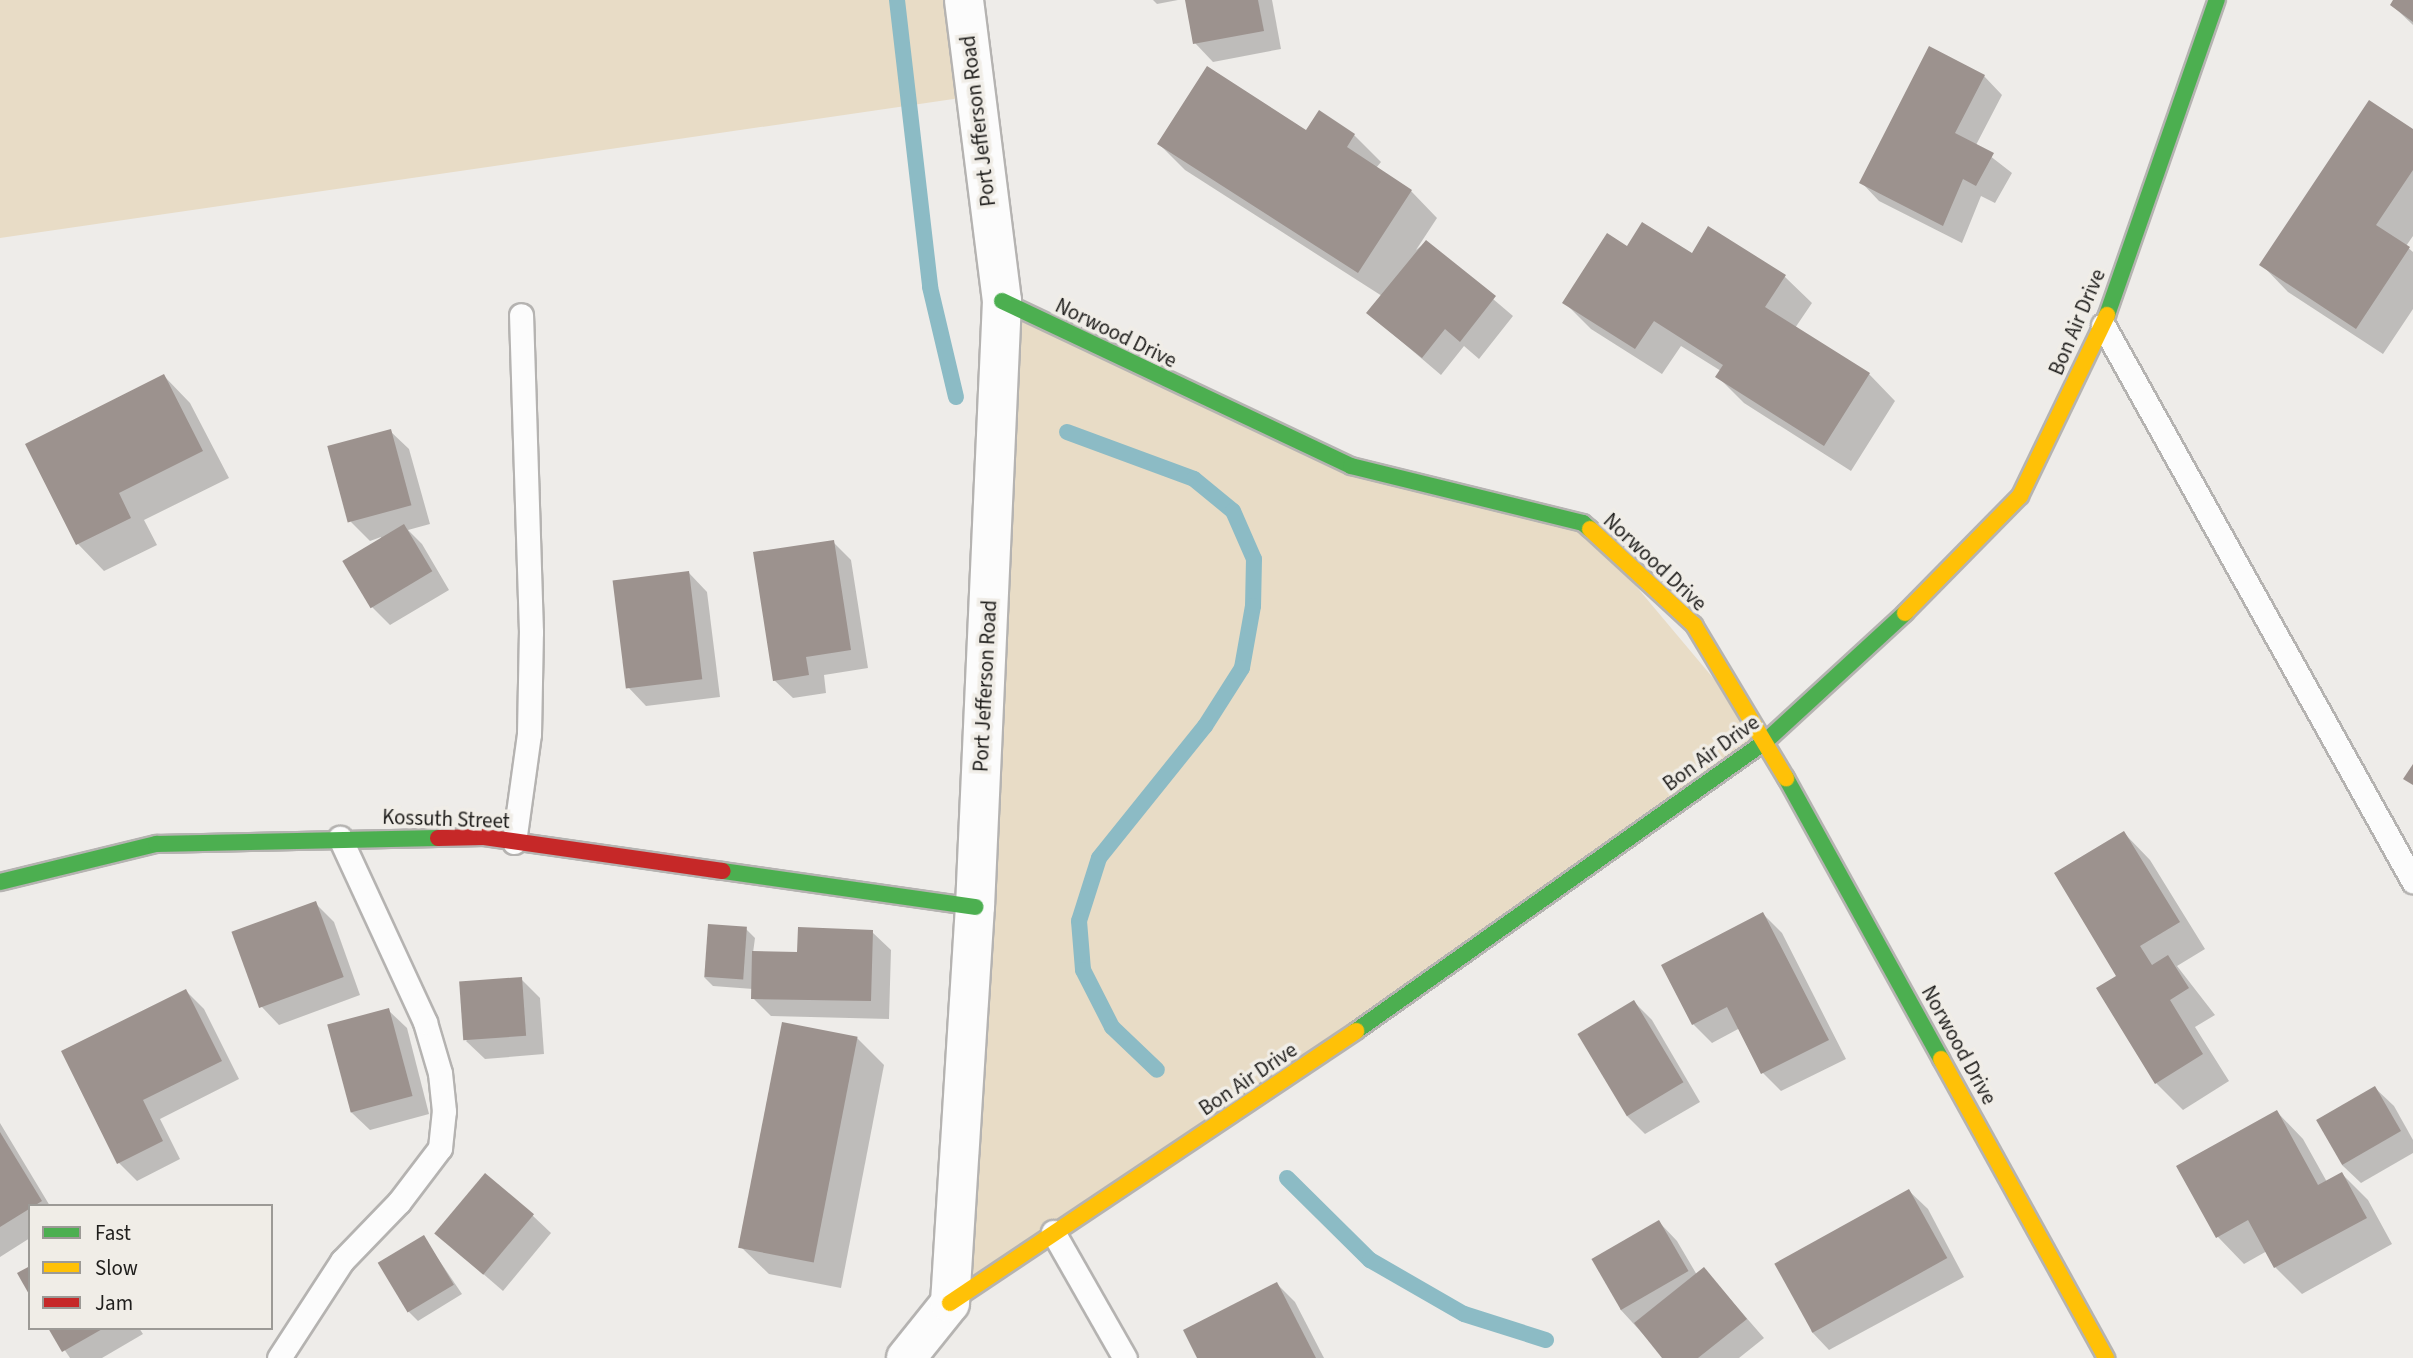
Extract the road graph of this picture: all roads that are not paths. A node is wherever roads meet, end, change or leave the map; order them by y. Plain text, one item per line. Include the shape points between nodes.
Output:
1 (964, 0) edge
2 (2217, 0) edge
3 (1002, 302) junction
4 (521, 314) dead end
5 (2103, 325) junction
6 (1766, 741) junction
7 (340, 838) junction
8 (514, 842) junction
9 (2413, 881) edge
10 (0, 882) edge
11 (975, 907) junction
12 (1053, 1232) junction
13 (950, 1303) junction
14 (279, 1358) edge
15 (906, 1358) edge
16 (1125, 1358) edge
17 (2106, 1358) edge

1 - 3 street, Port Jefferson Road
2 - 5 street, Bon Air Drive
3 - 6 street, Norwood Drive via 1351,466 1583,523 1694,625
3 - 11 street, Port Jefferson Road
4 - 8 lane via 531,632 529,734
5 - 6 street, Bon Air Drive via 2020,496 1932,589
5 - 9 lane
6 - 12 street, Bon Air Drive via 1278,1086
6 - 17 street, Norwood Drive
7 - 8 street, Kossuth Street via 484,837
7 - 10 street, Kossuth Street via 156,844
7 - 14 lane via 425,1022 440,1073 444,1111 440,1148 399,1202 342,1261
8 - 11 street, Kossuth Street
11 - 13 street, Port Jefferson Road
12 - 13 street, Bon Air Drive
12 - 16 lane
13 - 15 street

